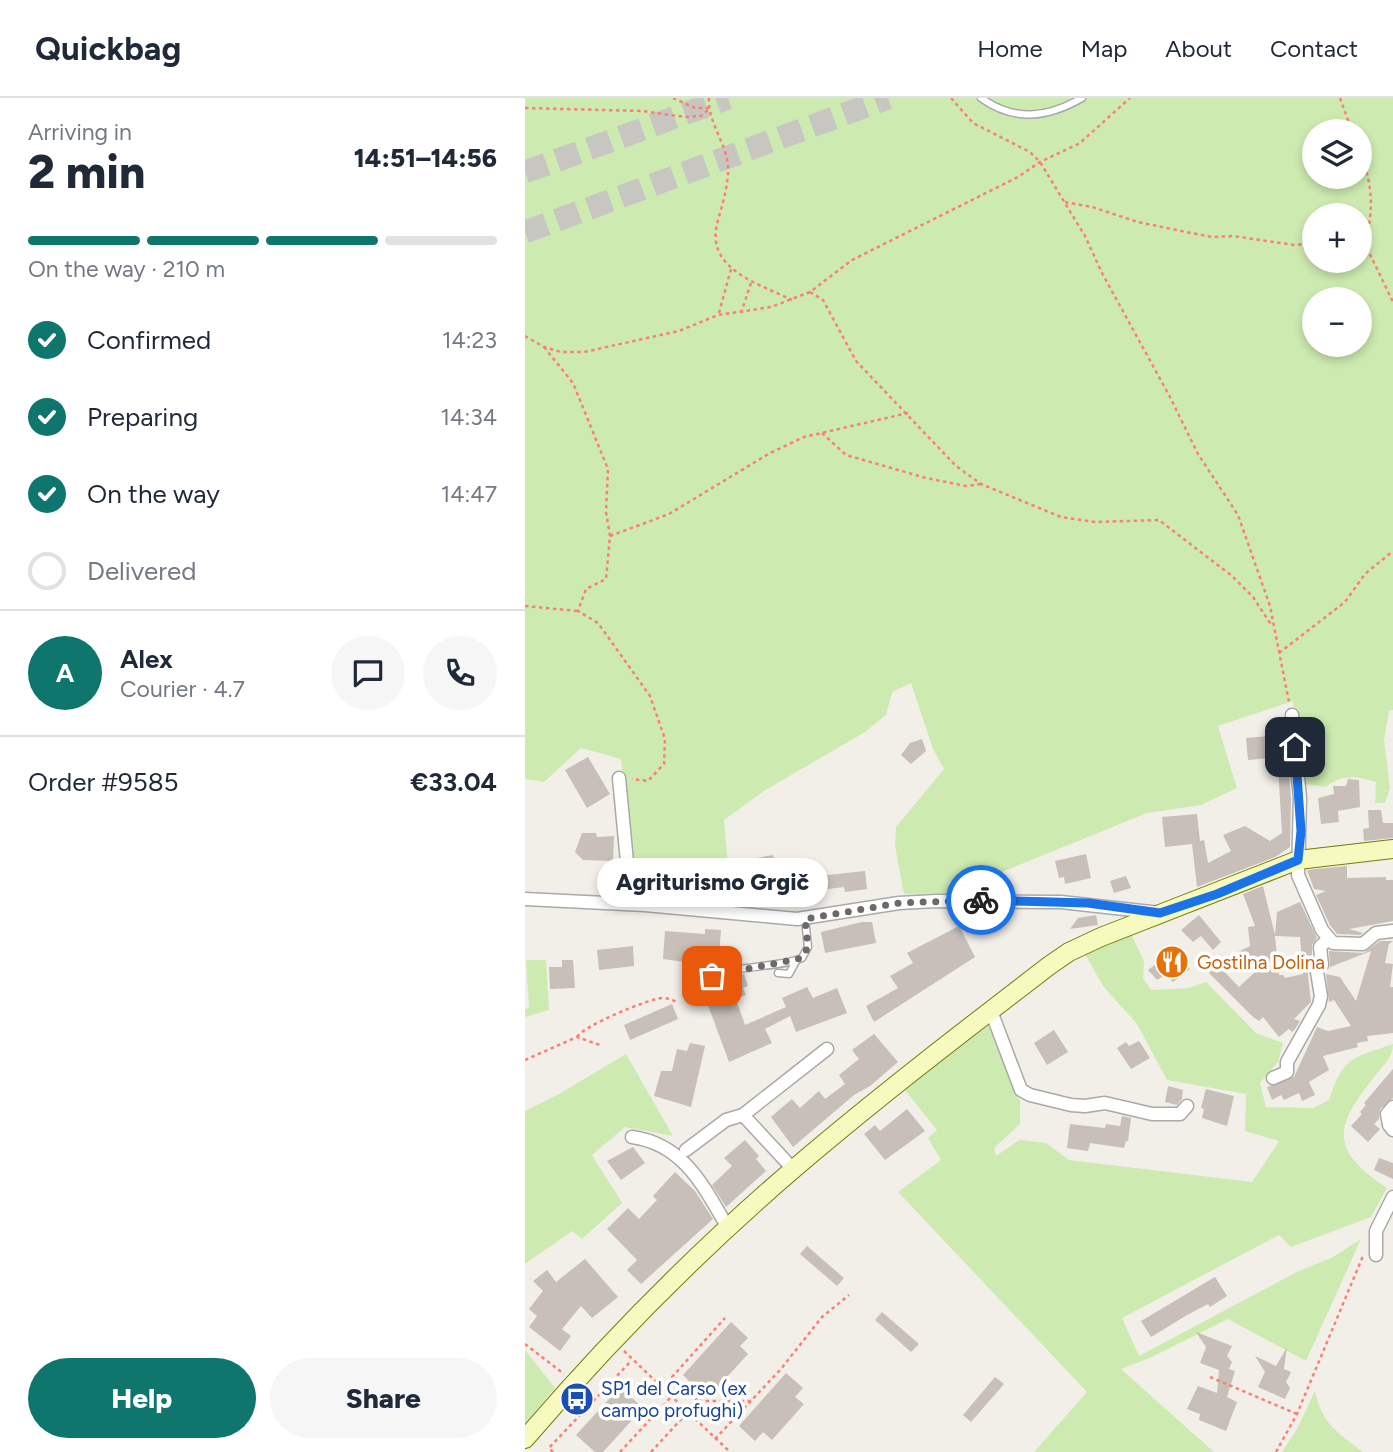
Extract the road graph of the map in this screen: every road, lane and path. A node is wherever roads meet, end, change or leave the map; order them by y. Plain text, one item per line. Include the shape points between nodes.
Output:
1 (673, 98) edge
2 (709, 98) edge
3 (951, 98) edge
4 (981, 98) edge
5 (1082, 98) edge
6 (1130, 98) edge
7 (1340, 98) edge
8 (525, 108) edge
9 (710, 108) junction
10 (1348, 119) edge
11 (1040, 162) junction
12 (1065, 202) junction
13 (1302, 244) edge
14 (1372, 258) edge
15 (731, 269) junction
16 (752, 280) junction
17 (810, 292) junction
18 (792, 300) junction
19 (1393, 302) edge
20 (741, 313) junction
21 (718, 315) junction
22 (525, 336) edge
23 (544, 347) junction
24 (908, 413) junction
25 (822, 433) junction
26 (981, 484) junction
27 (610, 536) junction
28 (1393, 551) edge
29 (525, 606) edge
30 (578, 611) junction
31 (1274, 628) junction
32 (1279, 653) junction
33 (1292, 715) joint
34 (619, 778) joint
35 (1393, 849) edge
36 (1298, 860) junction
37 (525, 899) edge
38 (631, 904) junction
39 (1160, 913) junction
40 (805, 919) junction
41 (1393, 931) edge
42 (1328, 939) junction
43 (796, 961) junction
44 (778, 974) dead end
45 (692, 999) dead end
46 (678, 1003) dead end
47 (991, 1011) junction
48 (577, 1037) junction
49 (600, 1045) dead end
50 (827, 1049) dead end
51 (525, 1059) edge
52 (1273, 1078) dead end
53 (1187, 1106) dead end
54 (1393, 1107) edge
55 (743, 1115) junction
56 (1393, 1130) edge
57 (632, 1137) dead end
58 (687, 1150) dead end
59 (793, 1169) junction
60 (1393, 1197) edge
61 (727, 1228) junction
62 (1376, 1231) junction
63 (1376, 1255) dead end
64 (849, 1295) dead end
65 (725, 1318) dead end
66 (614, 1342) junction
67 (525, 1344) edge
68 (631, 1360) junction
69 (1210, 1377) dead end
70 (574, 1383) junction
71 (670, 1396) junction
72 (698, 1401) junction
73 (751, 1401) junction
74 (686, 1412) junction
75 (1297, 1414) junction
76 (525, 1438) edge
77 (715, 1439) junction
78 (553, 1452) edge
79 (620, 1452) edge
80 (651, 1452) edge
81 (730, 1452) edge
82 (1276, 1452) edge

1 - 9 path via 695,108
2 - 9 path
3 - 11 path via 973,123 1030,152
4 - 5 lane via 1022,116 1059,111
6 - 11 path via 1080,143
7 - 10 path
8 - 9 path via 642,111 685,117 701,116
9 - 15 path via 727,164 716,241
11 - 12 path
11 - 17 path via 852,260
12 - 13 path via 1202,235
12 - 31 path via 1198,454 1238,515
14 - 19 path
15 - 16 path
15 - 21 path
16 - 18 path
16 - 20 path
17 - 18 path
17 - 24 path via 823,300 856,361
18 - 20 path
20 - 21 path
21 - 23 path via 679,331 584,352
22 - 23 path
23 - 27 path via 573,383 608,469
24 - 25 path
24 - 26 path via 948,458
25 - 26 path via 846,455 926,478 966,486
25 - 27 path via 770,453 669,514
26 - 31 path via 1061,517 1094,522 1159,520 1232,576
27 - 30 path via 606,579 586,589
28 - 32 path via 1365,574 1345,602
29 - 30 path
30 - 34 path via 598,623 650,696 666,739 664,764 647,781
31 - 32 path
32 - 33 path
33 - 36 street via 1300,798
34 - 38 street
35 - 36 main road
36 - 39 main road
36 - 42 street via 1305,895
37 - 38 street
38 - 40 street
39 - 40 street via 1075,902 963,901 899,903
39 - 47 main road via 1069,952
40 - 43 lane via 808,947
41 - 42 street via 1375,933 1363,944 1342,945
42 - 52 street via 1320,947 1322,965 1316,966 1319,1004 1287,1062 1287,1072
43 - 44 lane via 789,974
43 - 45 lane via 755,965 699,980 691,988
46 - 48 path via 659,998 587,1027
47 - 53 street via 1021,1090 1030,1095 1071,1105 1105,1103 1152,1114 1180,1114
47 - 59 main road
48 - 49 path
48 - 51 path
50 - 55 street
54 - 56 street via 1388,1114
55 - 58 street via 726,1120
55 - 59 street
57 - 61 street via 656,1142 691,1167
59 - 61 main road
60 - 62 street
61 - 66 main road
62 - 63 street
62 - 75 path
64 - 73 path via 822,1317
65 - 72 path via 672,1377
66 - 68 path
66 - 70 main road
67 - 70 path
68 - 71 path
68 - 78 path via 548,1448
69 - 75 path
70 - 76 main road
71 - 74 path
71 - 79 path
72 - 73 path
72 - 74 path
73 - 77 path
74 - 77 path
74 - 80 path
75 - 82 path
77 - 81 path

